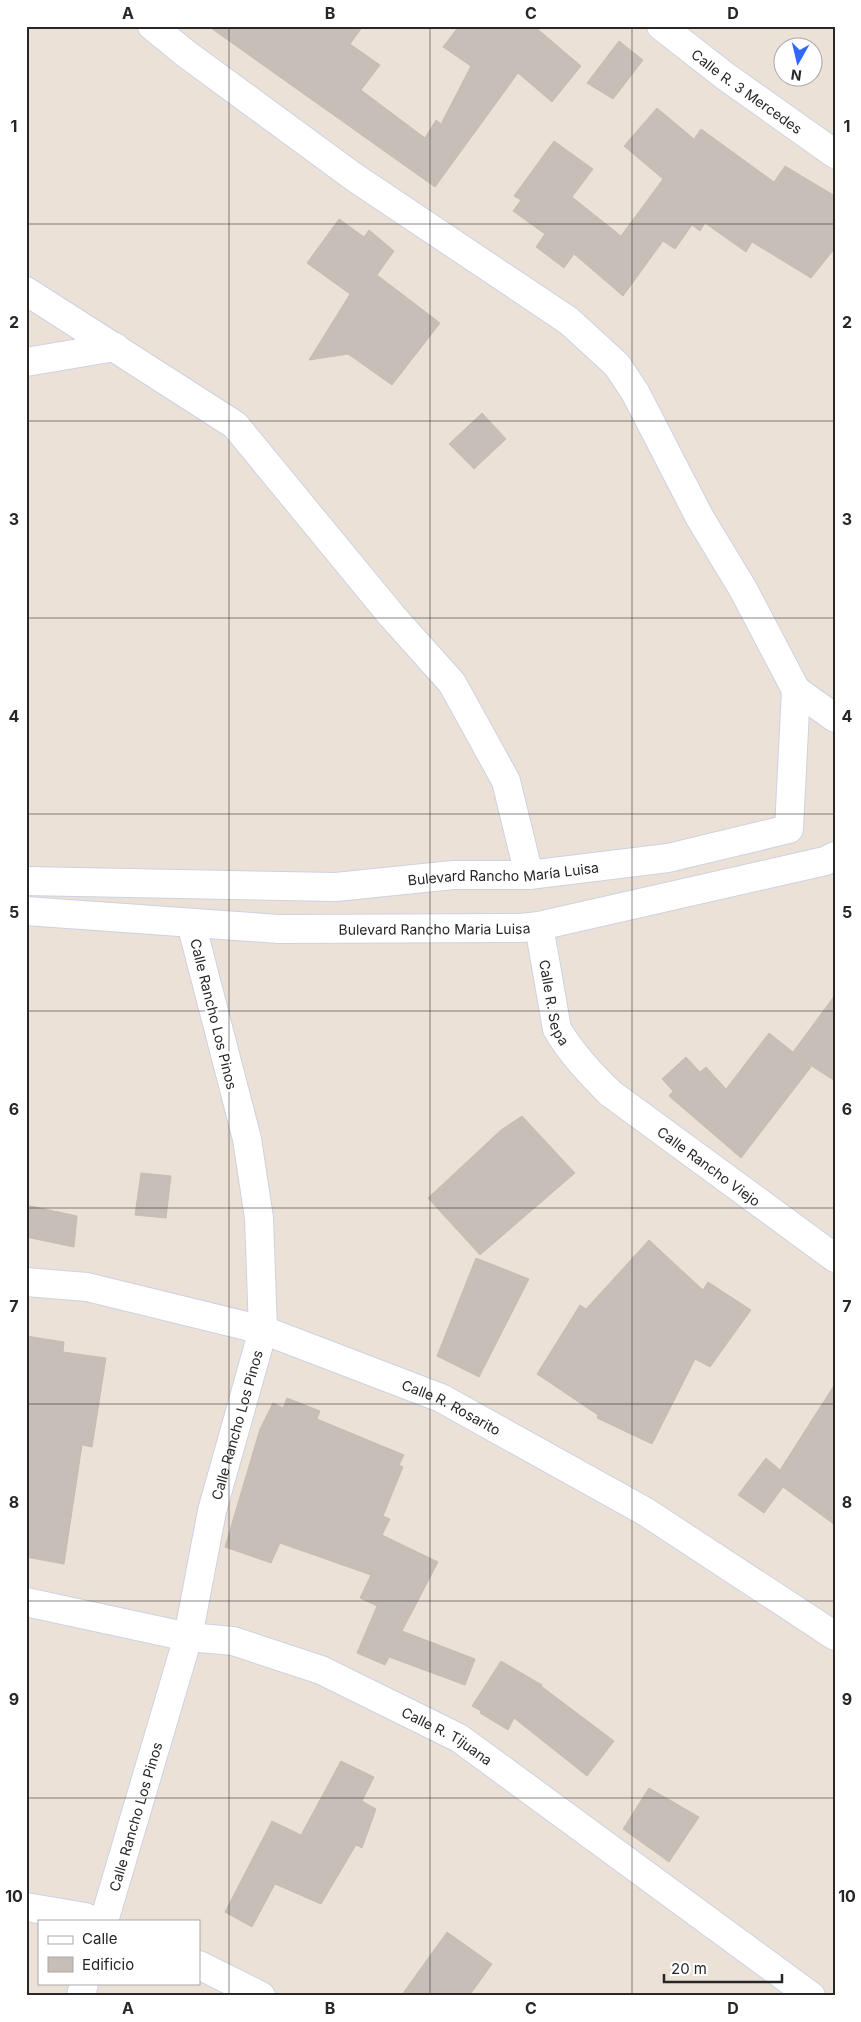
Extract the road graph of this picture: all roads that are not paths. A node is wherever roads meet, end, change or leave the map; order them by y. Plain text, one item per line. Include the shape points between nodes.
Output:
1 (152, 26) edge
2 (661, 26) edge
3 (835, 154) edge
4 (26, 291) edge
5 (115, 347) junction
6 (26, 362) edge
7 (796, 690) junction
8 (835, 718) edge
9 (832, 864) edge
10 (529, 876) junction
11 (26, 881) edge
12 (26, 911) edge
13 (191, 923) junction
14 (539, 926) junction
15 (588, 1070) joint
16 (835, 1258) edge
17 (26, 1282) edge
18 (263, 1330) junction
19 (26, 1602) edge
20 (835, 1636) edge
21 (188, 1637) junction
22 (26, 1907) edge
23 (92, 1920) edge
24 (104, 1920) edge
25 (200, 1966) edge
26 (261, 1996) edge
27 (811, 1996) edge

1 - 7 street via 354,177 569,321 617,365 635,392 700,518 743,589
2 - 3 street, Calle R. 3 Mercedes
4 - 5 street
5 - 6 street
5 - 10 street via 235,425 392,616 452,683 506,781
7 - 8 street
7 - 10 street, Bulevard Rancho María Luisa via 789,829 668,858
9 - 14 street, Bulevard Rancho Maria Luisa
10 - 11 street, Bulevard Rancho María Luisa via 453,875 336,887
12 - 13 street, Bulevard Rancho Maria Luisa
13 - 14 street, Bulevard Rancho Maria Luisa via 279,928
13 - 18 street, Calle Rancho Los Pinos via 247,1139 259,1218
14 - 15 street, Calle R. Sepa via 557,1029
15 - 16 street, Calle Rancho Viejo via 610,1093
17 - 18 street, Calle R. Rosarito via 87,1287
18 - 20 street, Calle R. Rosarito via 441,1398 646,1512
18 - 21 street, Calle Rancho Los Pinos via 212,1511
19 - 21 street, Calle R. Tijuana
21 - 24 street, Calle Rancho Los Pinos
21 - 27 street, Calle R. Tijuana via 233,1641 321,1670 459,1738
22 - 23 street
25 - 26 street

